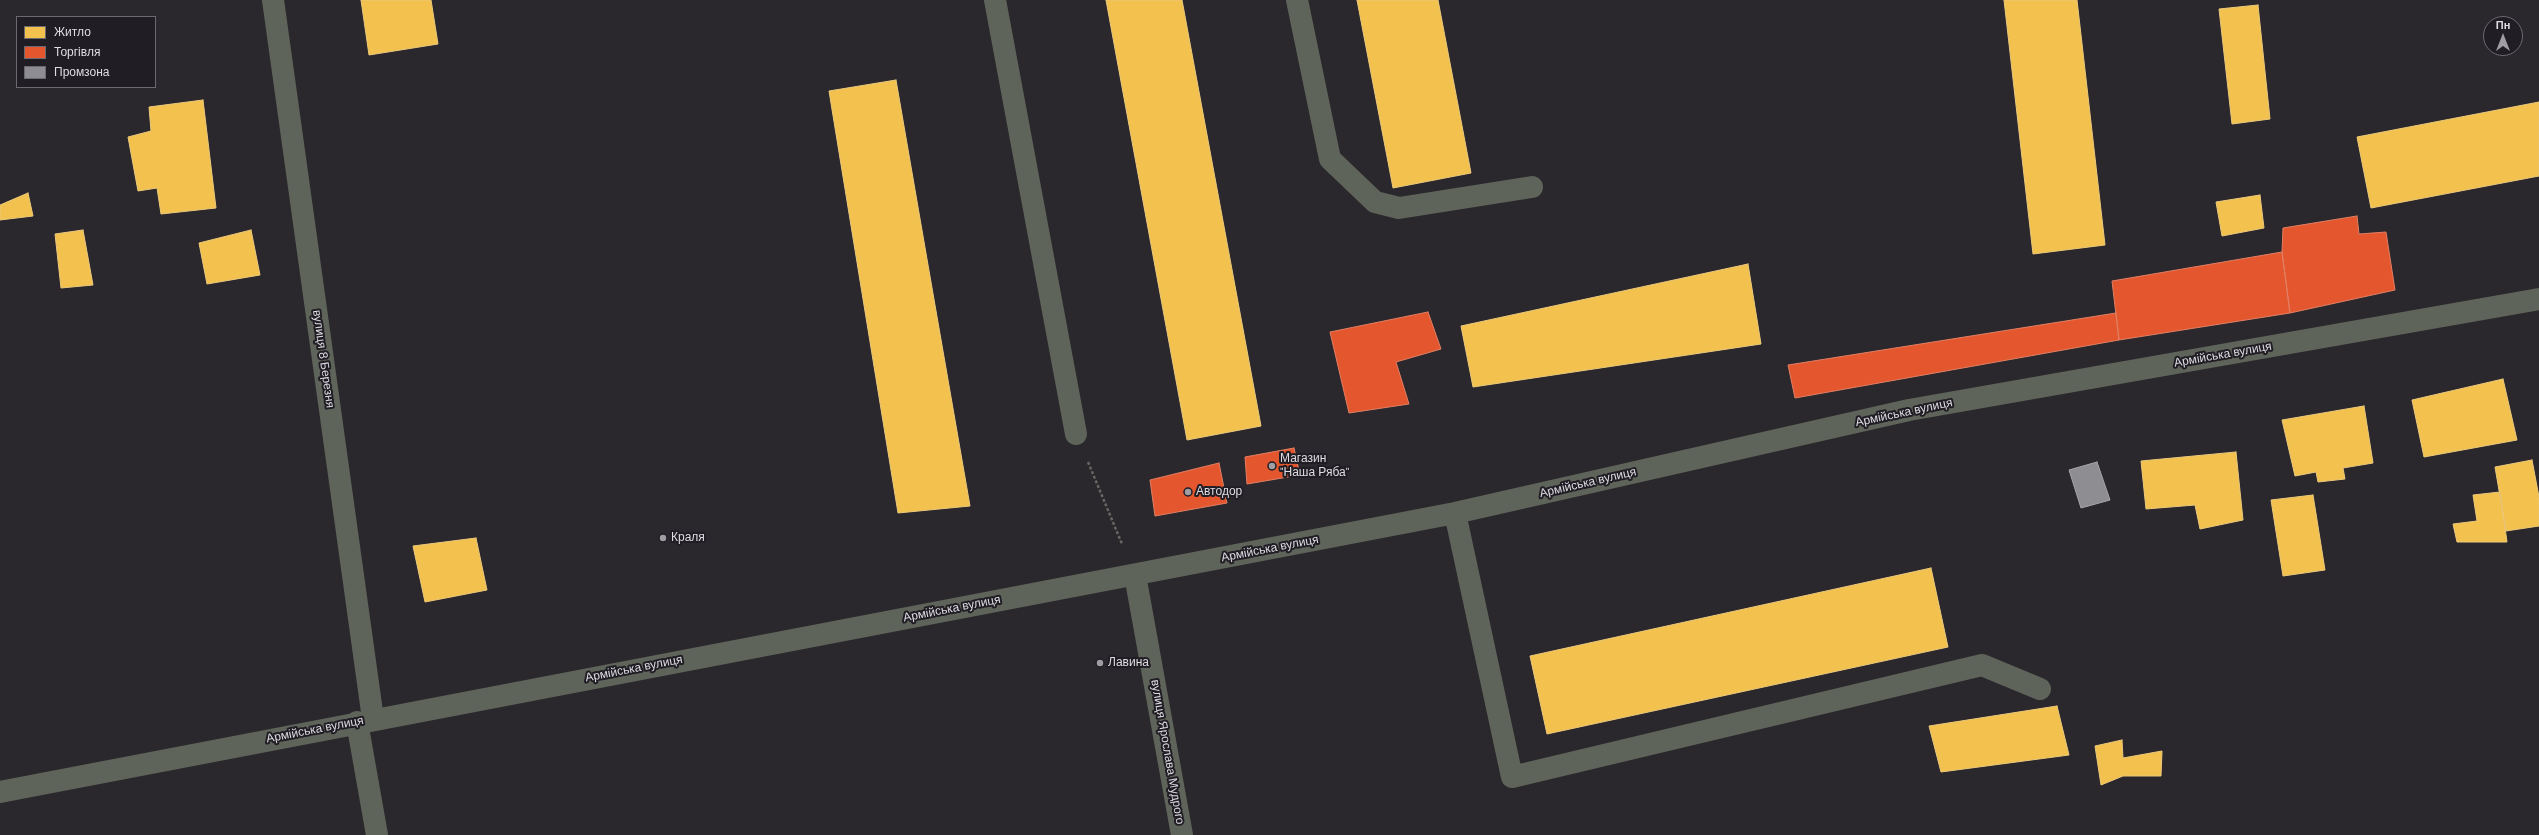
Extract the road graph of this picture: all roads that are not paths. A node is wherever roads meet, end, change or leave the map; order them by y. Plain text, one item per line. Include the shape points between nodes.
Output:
1 (273, 0) edge
2 (995, 0) edge
3 (1297, 0) edge
4 (1532, 187) dead end
5 (2539, 298) edge
6 (1076, 434) road end
7 (1455, 513) junction
8 (1135, 575) junction
9 (2040, 689) dead end
10 (365, 720) junction
11 (0, 792) edge
12 (377, 835) edge
13 (1182, 835) edge

1 - 10 street, вулиця 8 Березня
2 - 6 street
3 - 4 street via 1330,159 1375,202 1399,208
5 - 7 street, Армійська вулиця via 1909,410
7 - 8 street, Армійська вулиця
7 - 9 street via 1512,777 1982,665
8 - 10 street, Армійська вулиця
8 - 13 street, вулиця Ярослава Мудрого
10 - 11 street, Армійська вулиця
10 - 12 street, вулиця 8 Березня

